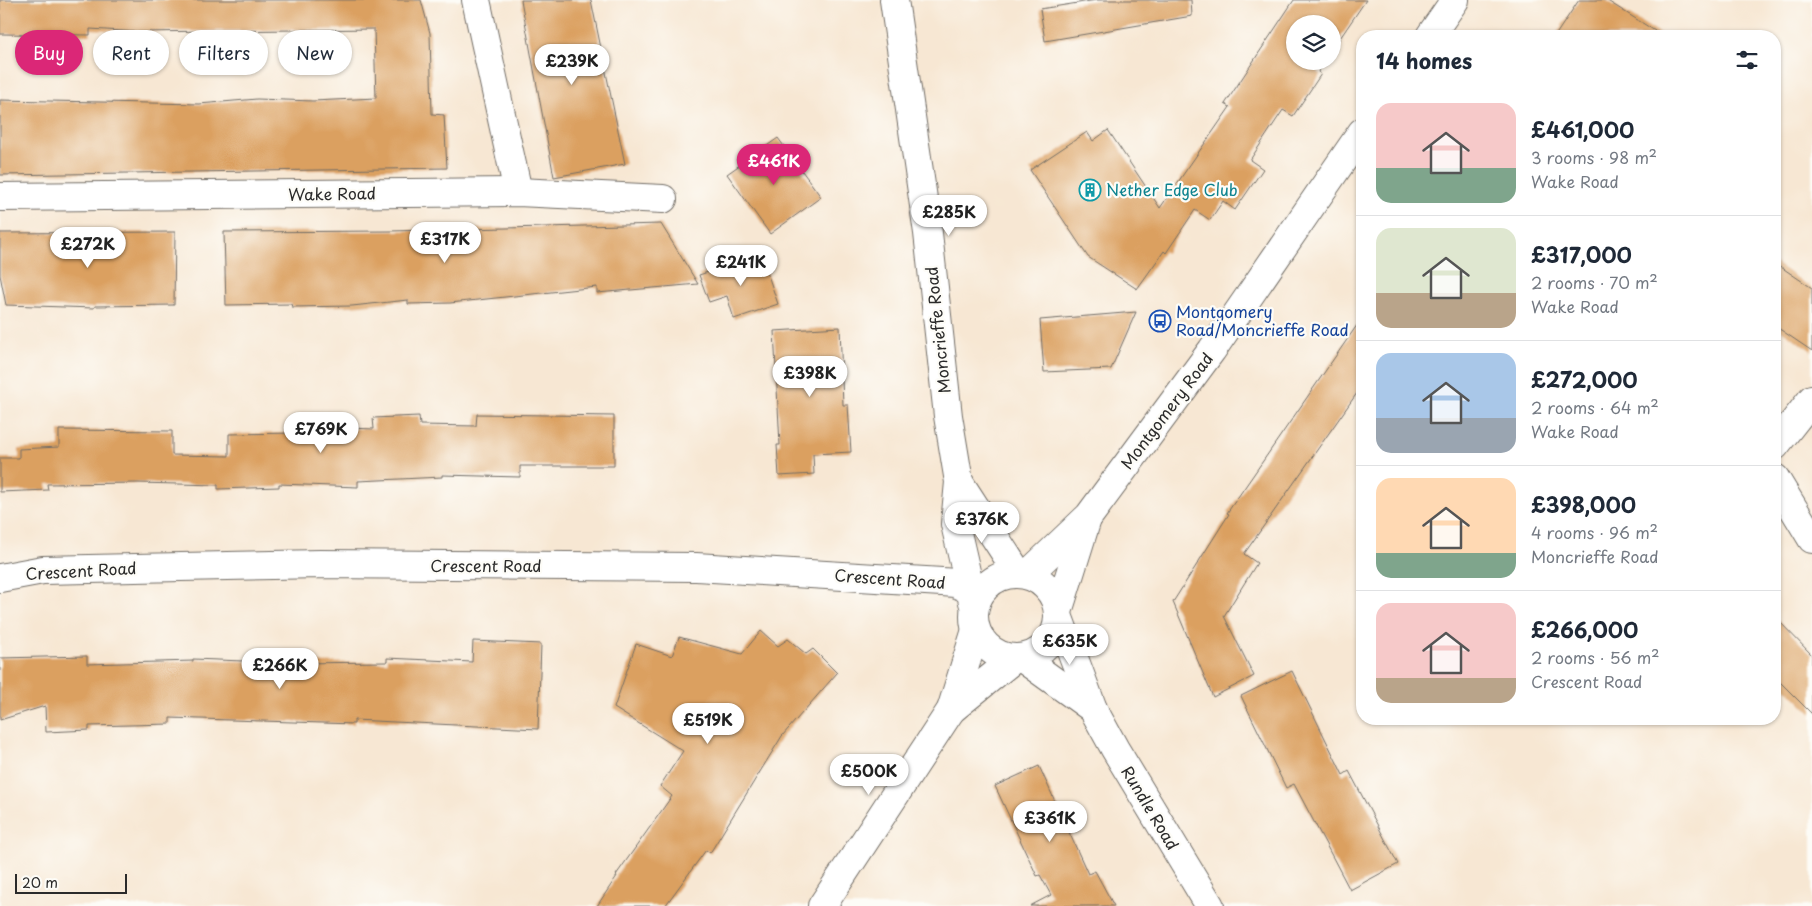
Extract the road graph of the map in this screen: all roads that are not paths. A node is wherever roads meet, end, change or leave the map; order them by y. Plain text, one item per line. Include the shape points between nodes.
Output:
1 (476, 0) edge
2 (894, 0) edge
3 (1455, 0) edge
4 (1434, 30) edge
5 (1356, 145) edge
6 (518, 192) junction
7 (0, 197) edge
8 (663, 198) dead end
9 (1812, 398) edge
10 (1781, 438) edge
11 (959, 482) junction
12 (1781, 488) edge
13 (1089, 516) junction
14 (1812, 540) edge
15 (1023, 574) junction
16 (0, 578) edge
17 (973, 610) junction
18 (1059, 615) junction
19 (1018, 658) junction
20 (1093, 709) junction
21 (951, 710) junction
22 (822, 906) edge
23 (1210, 906) edge

1 - 6 street
2 - 11 street, Moncrieffe Road
3 - 4 street
5 - 13 street, Montgomery Road via 1212,350
6 - 7 street, Wake Road
6 - 8 street, Wake Road
9 - 10 street
11 - 15 street, Moncrieffe Road
11 - 17 street, Moncrieffe Road via 955,524
12 - 14 street
13 - 15 street, Montgomery Road
13 - 18 street, Montgomery Road
15 - 17 street via 1008,574 990,582 977,598
15 - 18 street via 1039,580 1049,589
16 - 17 street, Crescent Road via 43,570 320,564 696,567 955,584
17 - 19 street via 991,650
17 - 21 street
18 - 19 street via 1051,640 1038,652
18 - 20 street, Rundle Road
19 - 20 street, Rundle Road
19 - 21 street
20 - 23 street, Rundle Road
21 - 22 street

